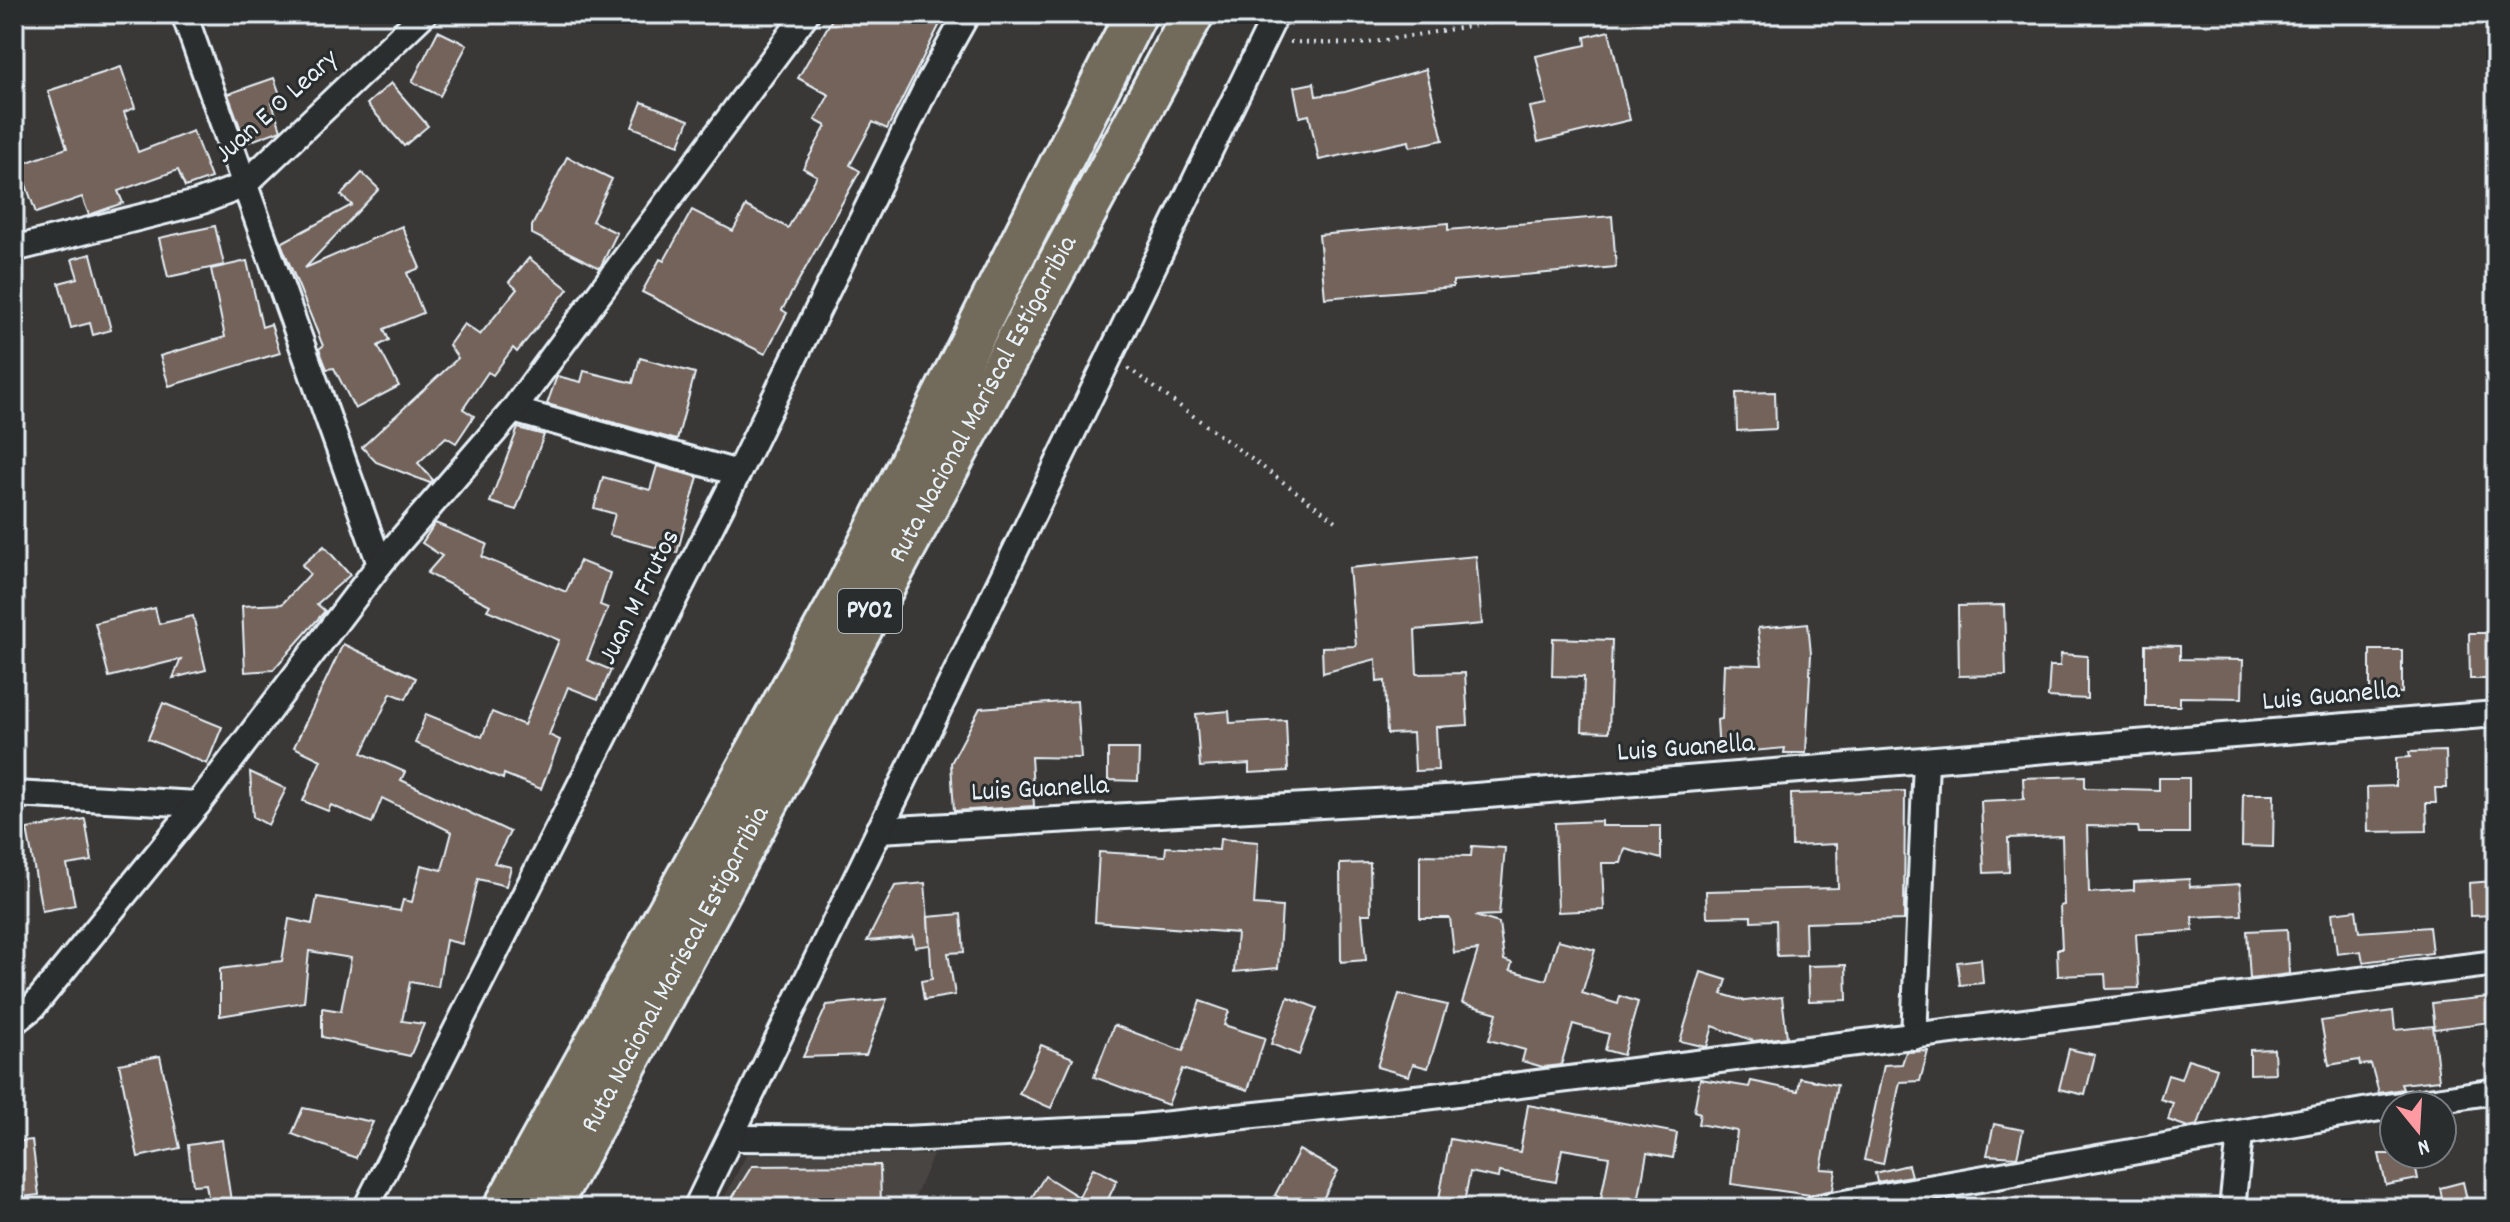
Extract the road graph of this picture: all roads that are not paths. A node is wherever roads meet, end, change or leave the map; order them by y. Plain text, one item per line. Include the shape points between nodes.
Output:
1 (184, 14) edge
2 (424, 14) edge
3 (806, 14) edge
4 (967, 14) edge
5 (1136, 14) edge
6 (1193, 14) edge
7 (1276, 14) edge
8 (243, 186) junction
9 (14, 249) edge
10 (513, 410) junction
11 (738, 473) junction
12 (380, 564) junction
13 (2496, 714) edge
14 (1926, 762) junction
15 (14, 794) edge
16 (198, 804) junction
17 (879, 830) junction
18 (2496, 963) edge
19 (14, 1022) edge
20 (1914, 1037) junction
21 (2496, 1091) edge
22 (2240, 1135) junction
23 (732, 1138) junction
24 (366, 1208) edge
25 (504, 1208) edge
26 (549, 1208) edge
27 (696, 1208) edge
28 (1816, 1208) edge
29 (2232, 1208) edge

1 - 8 street
2 - 8 street, Juan E O Leary
3 - 10 street
4 - 11 street, Juan M Frutos
5 - 25 highway, Ruta Nacional Mariscal Estigarribia / PY02 via 841,599
6 - 26 highway, Ruta Nacional Mariscal Estigarribia / PY02
7 - 17 street
8 - 9 street, Juan E O Leary via 197,203
8 - 12 street
10 - 11 street
10 - 12 street
11 - 24 street, Juan M Frutos
12 - 16 street
13 - 14 street, Luis Guanella
14 - 17 street, Luis Guanella via 1463,797
14 - 20 street
15 - 16 street
16 - 19 street via 33,1007
17 - 23 street
18 - 20 street
20 - 23 street via 1133,1128 904,1139
21 - 22 street
22 - 28 street
22 - 29 street
23 - 27 street

